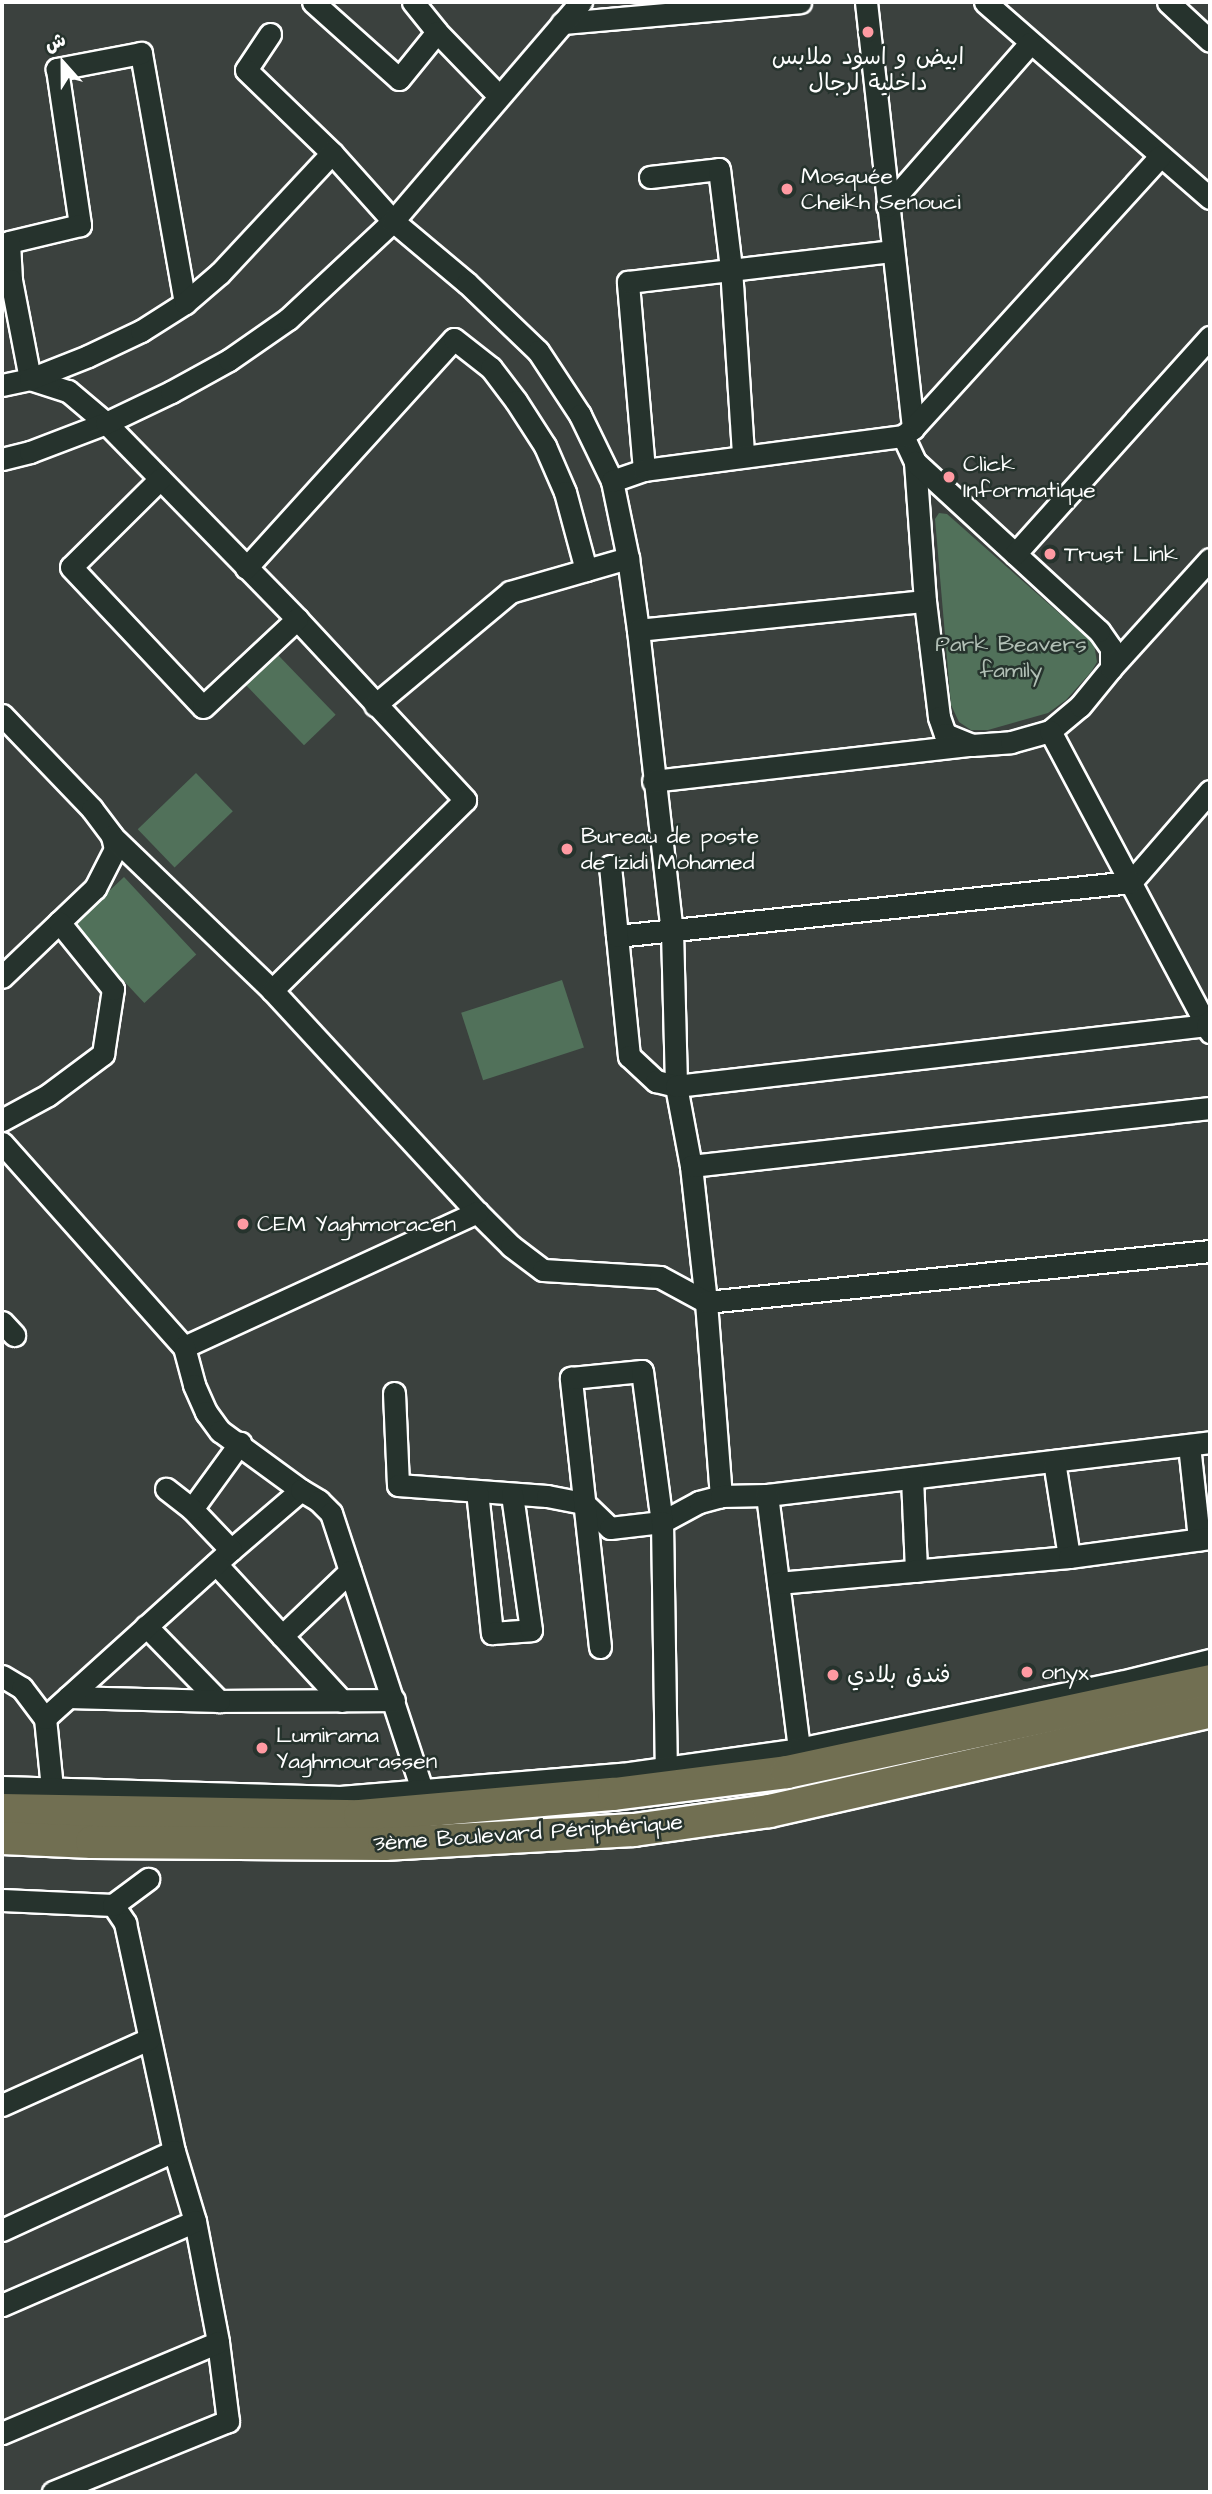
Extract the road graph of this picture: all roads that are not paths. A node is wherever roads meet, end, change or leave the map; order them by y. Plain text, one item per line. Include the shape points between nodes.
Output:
1 (313, 2) edge
2 (581, 2) edge
3 (786, 2) edge
4 (866, 2) edge
5 (985, 2) edge
6 (1167, 2) edge
7 (417, 3) edge
8 (562, 23) junction
9 (437, 32) junction
10 (270, 34) dead end
11 (1210, 41) edge
12 (1030, 43) junction
13 (498, 95) junction
14 (332, 153) junction
15 (1160, 157) junction
16 (650, 177) dead end
17 (1210, 198) edge
18 (887, 206) junction
19 (393, 221) junction
20 (891, 251) junction
21 (731, 268) junction
22 (7, 281) edge
23 (185, 303) junction
24 (1210, 337) edge
25 (30, 379) junction
26 (2, 385) edge
27 (106, 423) junction
28 (908, 432) junction
29 (743, 456) junction
30 (2, 459) edge
31 (915, 462) junction
32 (644, 470) junction
33 (160, 479) junction
34 (612, 481) junction
35 (1016, 554) junction
36 (628, 558) junction
37 (1210, 559) edge
38 (246, 568) junction
39 (586, 570) junction
40 (925, 601) junction
41 (297, 620) junction
42 (638, 630) junction
43 (1111, 668) junction
44 (376, 705) junction
45 (2, 715) edge
46 (1050, 731) junction
47 (972, 745) junction
48 (653, 781) junction
49 (1210, 791) edge
50 (113, 836) junction
51 (610, 866) dead end
52 (1131, 882) junction
53 (59, 922) junction
54 (672, 931) junction
55 (617, 936) junction
56 (2, 977) edge
57 (272, 990) junction
58 (1209, 1026) edge
59 (676, 1086) junction
60 (1210, 1108) edge
61 (2, 1120) edge
62 (2, 1143) edge
63 (691, 1166) junction
64 (477, 1212) junction
65 (1210, 1251) edge
66 (706, 1302) junction
67 (184, 1347) junction
68 (394, 1393) dead end
69 (1210, 1442) edge
70 (240, 1443) junction
71 (1189, 1445) junction
72 (1054, 1461) junction
73 (912, 1478) junction
74 (166, 1489) dead end
75 (301, 1490) junction
76 (477, 1491) junction
77 (512, 1494) junction
78 (768, 1495) junction
79 (721, 1496) junction
80 (584, 1503) junction
81 (192, 1509) junction
82 (662, 1522) junction
83 (1205, 1539) edge
84 (224, 1557) junction
85 (1069, 1557) junction
86 (350, 1571) junction
87 (916, 1571) junction
88 (778, 1583) junction
89 (146, 1626) junction
90 (282, 1636) junction
91 (600, 1647) dead end
92 (1210, 1660) edge
93 (2, 1676) edge
94 (1210, 1681) edge
95 (68, 1698) junction
96 (394, 1700) junction
97 (219, 1701) junction
98 (342, 1702) junction
99 (1210, 1712) edge
100 (45, 1718) junction
101 (799, 1749) junction
102 (666, 1768) junction
103 (2, 1787) edge
104 (52, 1788) junction
105 (422, 1790) junction
106 (2, 1810) edge
107 (2, 1838) edge
108 (148, 1879) dead end
109 (2, 1900) edge
110 (113, 1905) junction
111 (149, 2039) junction
112 (2, 2105) edge
113 (174, 2151) junction
114 (195, 2221) junction
115 (2, 2230) edge
116 (2, 2305) edge
117 (218, 2342) junction
118 (2, 2433) edge
119 (53, 2492) edge

1 - 9 street via 399,79
2 - 8 street
3 - 8 street
4 - 18 street
5 - 12 street
6 - 11 street
7 - 9 street
8 - 13 street
9 - 13 street
10 - 14 street via 246,70
12 - 15 street
12 - 18 street
13 - 19 street
14 - 19 street
14 - 23 street via 220,273
15 - 17 street
15 - 28 street
16 - 21 street via 719,169
18 - 20 street
19 - 27 street via 288,319 229,360
19 - 34 street via 538,351 580,415
20 - 21 street
20 - 28 street
21 - 29 street
21 - 32 street via 628,282
22 - 23 street via 9,243 80,225 57,69 141,54
22 - 25 street
23 - 25 street via 141,331
24 - 35 street
25 - 26 street
25 - 27 street via 68,391
27 - 30 street
27 - 33 street
28 - 29 street
28 - 31 street
29 - 32 street
31 - 35 street
31 - 40 street
32 - 34 street
33 - 38 street
33 - 41 street via 71,567 203,706
34 - 36 street
35 - 43 street via 1099,631 1111,648
36 - 39 street
36 - 42 street
37 - 43 street
38 - 39 street via 454,339 491,368 545,446 565,492
38 - 41 street
39 - 44 street via 510,593
40 - 42 street
40 - 47 street via 939,717 946,734
41 - 44 street
42 - 48 street
43 - 46 street via 1080,706
44 - 57 street via 464,800
45 - 50 street
46 - 47 street via 1011,742
46 - 52 street
47 - 48 street
48 - 54 street
49 - 52 street
50 - 53 street via 116,849 95,888
50 - 57 street
51 - 55 street
52 - 54 street
52 - 58 street
53 - 56 street
53 - 61 street via 113,989 103,1054 48,1095
54 - 55 street
54 - 59 street
55 - 59 street via 629,1056 656,1081
57 - 64 street
58 - 59 street
59 - 63 street
60 - 63 street
62 - 67 street
63 - 66 street
64 - 66 street via 543,1270 660,1277
64 - 67 street
65 - 66 street
66 - 79 street
67 - 70 street via 206,1412 220,1431
68 - 76 street via 398,1485
69 - 71 street
70 - 75 street
70 - 81 street
71 - 72 street
71 - 83 street
72 - 73 street
72 - 85 street
73 - 78 street
73 - 87 street
74 - 81 street
75 - 84 street
75 - 86 street via 331,1513
76 - 77 street
76 - 77 street via 492,1633 531,1630
77 - 80 street
78 - 79 street
78 - 88 street
79 - 82 street
80 - 82 street via 610,1528
80 - 82 street via 571,1378 642,1371
80 - 91 street
81 - 84 street
82 - 102 street
83 - 85 street
84 - 89 street
84 - 90 street
85 - 87 street
86 - 90 street
86 - 96 street
87 - 88 street
88 - 101 street
89 - 95 street
89 - 97 street
90 - 98 street
92 - 101 street
93 - 100 street via 18,1685
94 - 106 highway, 3ème Boulevard Périphérique via 787,1772 614,1794 360,1816
95 - 97 street
95 - 100 street
96 - 98 street
96 - 105 street
97 - 98 street
99 - 107 highway, 3ème Boulevard Périphérique via 769,1811 635,1830 384,1844
100 - 104 street
101 - 102 street
102 - 105 street
103 - 104 street
104 - 105 street via 340,1797
108 - 110 street
109 - 110 street
110 - 111 street via 125,1923
111 - 112 street
111 - 113 street
113 - 114 street
113 - 115 street
114 - 116 street
114 - 117 street
117 - 118 street
117 - 119 street via 228,2421

